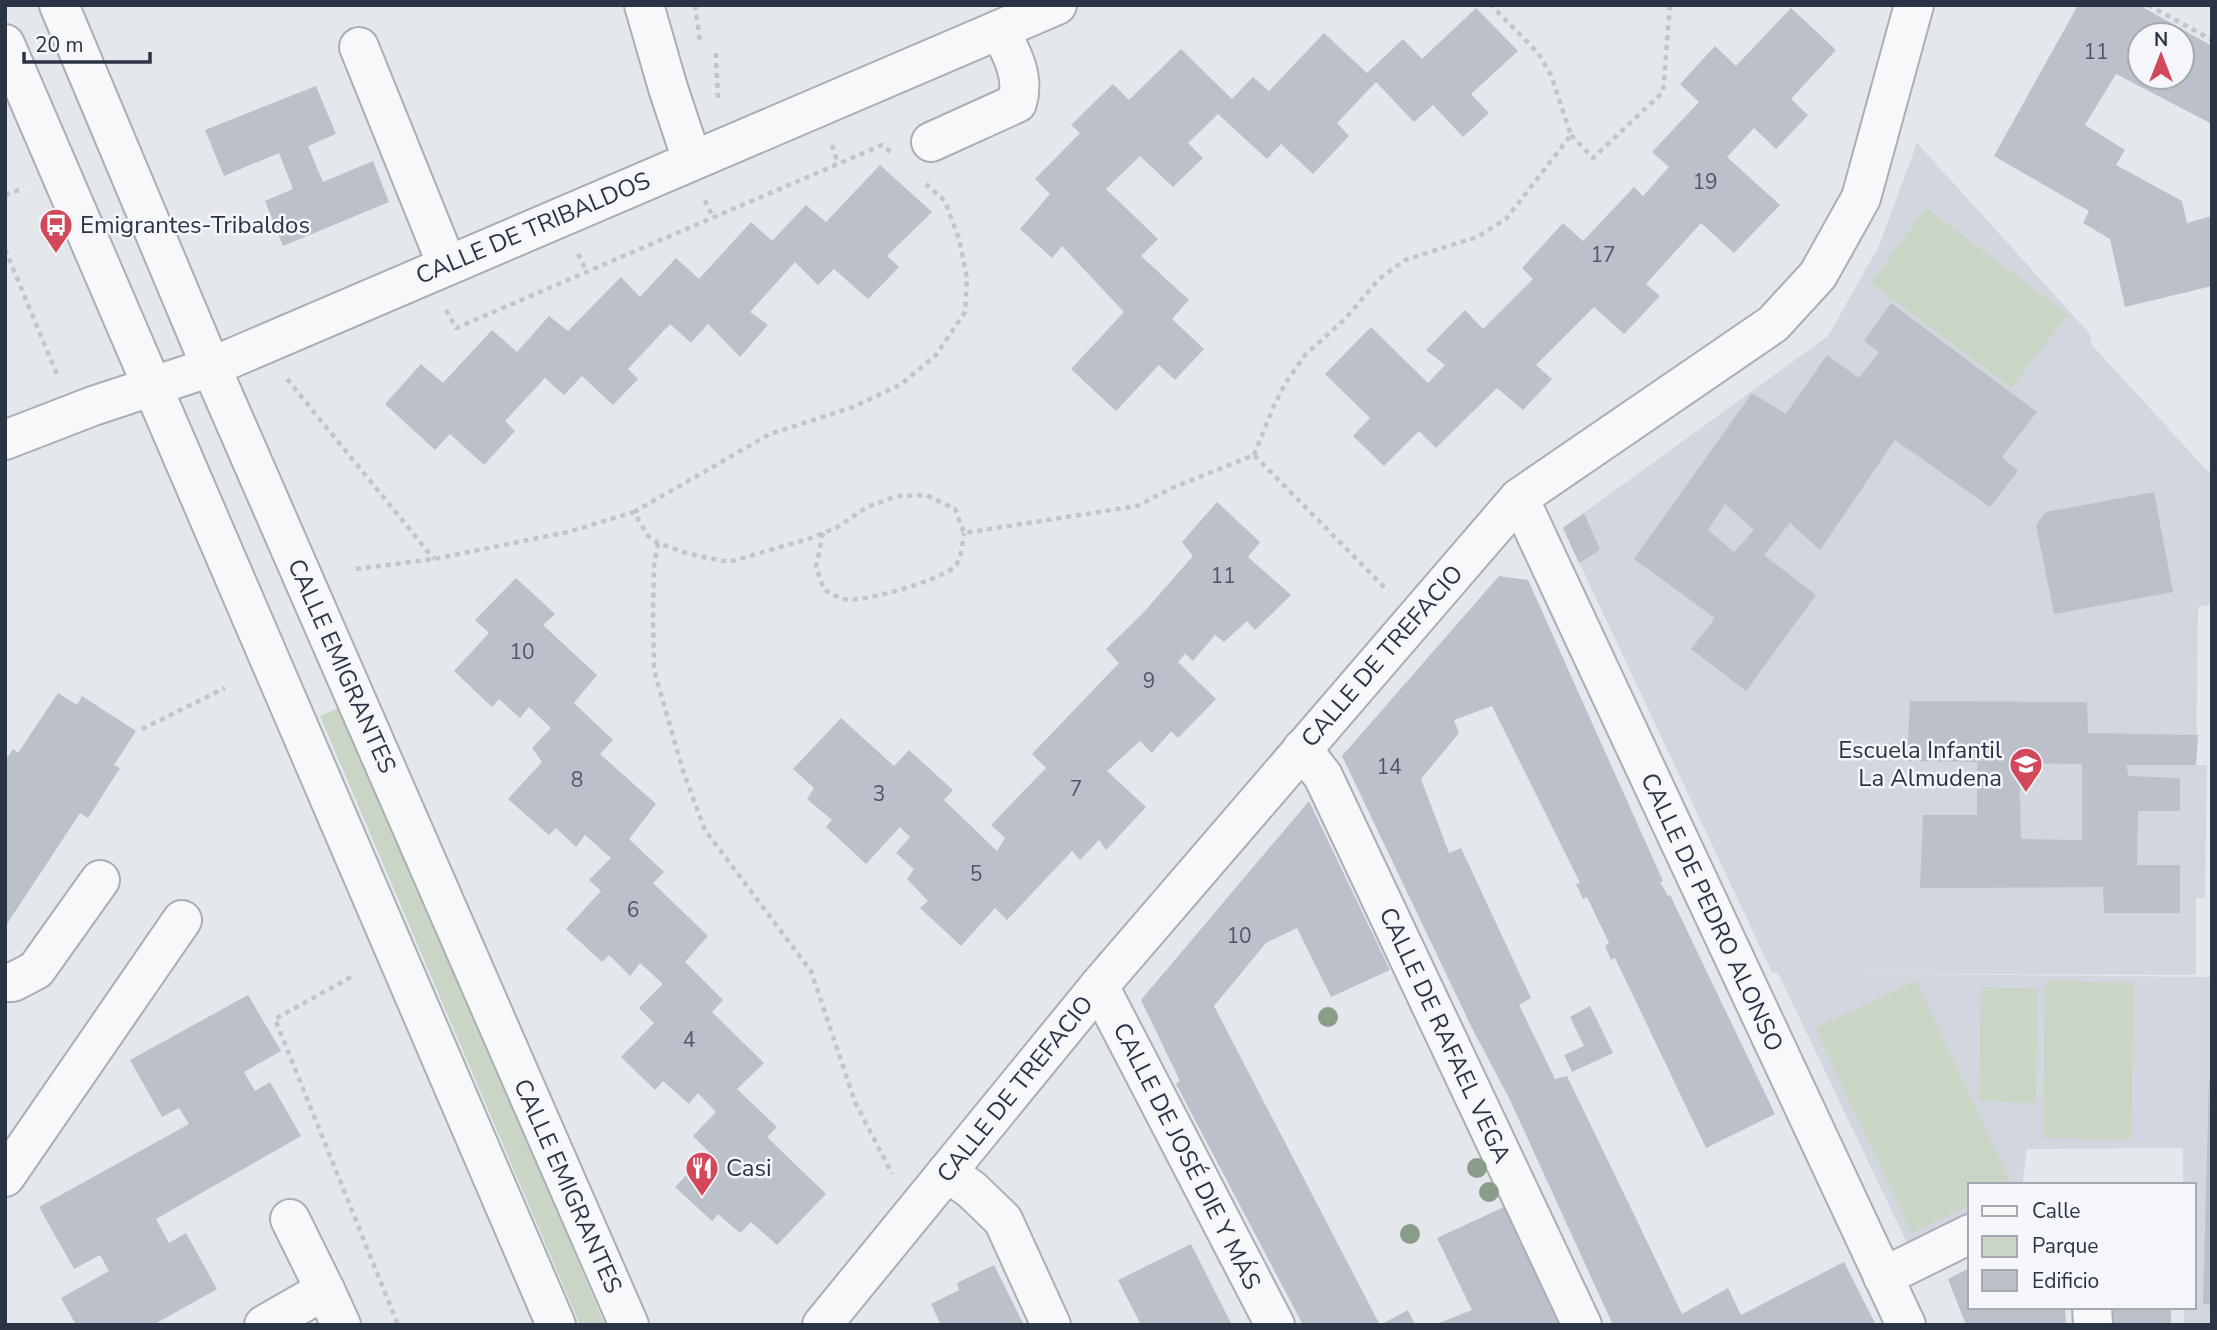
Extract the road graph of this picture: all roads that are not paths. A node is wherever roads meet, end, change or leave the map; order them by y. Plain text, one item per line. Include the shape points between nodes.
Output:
1 (59, 5) edge
2 (644, 5) edge
3 (1057, 5) edge
4 (1914, 5) edge
5 (999, 30) junction
6 (5, 44) edge
7 (359, 47) dead end
8 (915, 151) road end
9 (692, 160) junction
10 (444, 283) junction
11 (211, 367) junction
12 (152, 388) junction
13 (5, 440) edge
14 (1519, 498) junction
15 (1302, 749) junction
16 (100, 880) dead end
17 (182, 920) dead end
18 (5, 982) edge
19 (1099, 986) junction
20 (947, 1172) junction
21 (5, 1177) edge
22 (290, 1219) dead end
23 (1968, 1235) edge
24 (1883, 1277) junction
25 (325, 1290) junction
26 (264, 1325) edge
27 (341, 1325) edge
28 (556, 1325) edge
29 (629, 1325) edge
30 (822, 1325) edge
31 (1051, 1325) edge
32 (1275, 1325) edge
33 (1582, 1325) edge
34 (1906, 1325) edge

1 - 11 street, CALLE EMIGRANTES
2 - 9 street
3 - 5 street, CALLE DE TRIBALDOS
4 - 14 street, CALLE DE TREFACIO via 1861,198 1818,275 1773,324
5 - 8 street via 1018,75 1021,91 1017,103
5 - 9 street, CALLE DE TRIBALDOS
6 - 12 street
7 - 10 street
9 - 10 street, CALLE DE TRIBALDOS
10 - 11 street, CALLE DE TRIBALDOS
11 - 12 street, CALLE DE TRIBALDOS
11 - 29 street, CALLE EMIGRANTES
12 - 13 street, CALLE DE TRIBALDOS
12 - 28 street
14 - 15 street, CALLE DE TREFACIO
14 - 24 street, CALLE DE PEDRO ALONSO
15 - 19 street, CALLE DE TREFACIO
15 - 33 street, CALLE DE RAFAEL VEGA via 1323,776
16 - 18 street via 36,970
17 - 21 street
19 - 20 street, CALLE DE TREFACIO
19 - 32 street, CALLE DE JOSÉ DIE Y MÁS
20 - 30 street, CALLE DE TREFACIO
20 - 31 street via 1003,1220
22 - 25 street
23 - 24 street
24 - 34 street, CALLE DE PEDRO ALONSO
25 - 26 street
25 - 27 street

